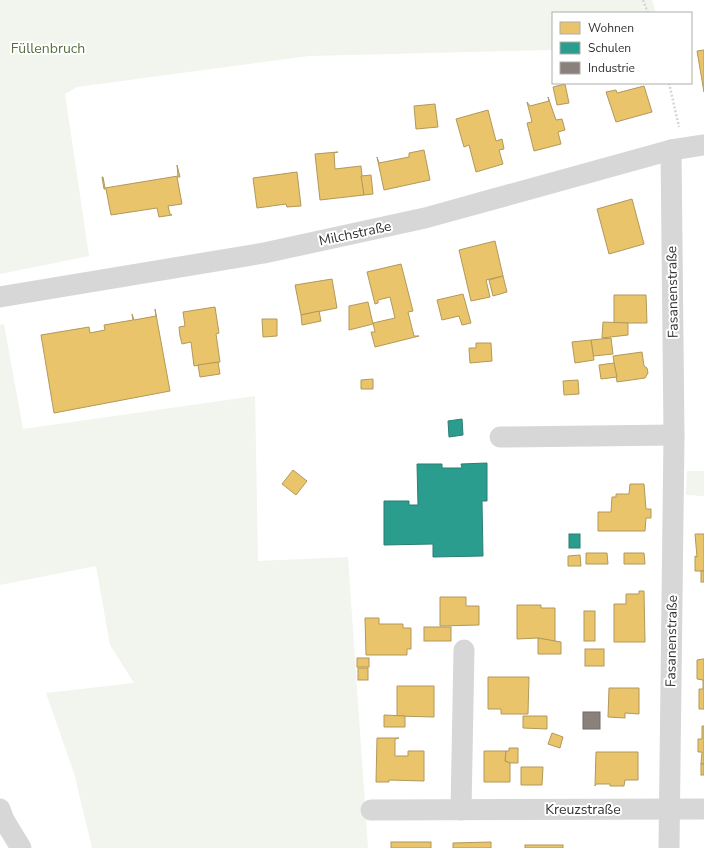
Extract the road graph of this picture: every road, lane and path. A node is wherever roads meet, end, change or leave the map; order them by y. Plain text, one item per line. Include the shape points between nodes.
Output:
1 (643, 0) edge
2 (648, 12) edge
3 (669, 84) edge
4 (704, 145) edge
5 (677, 149) junction
6 (0, 297) edge
7 (674, 435) junction
8 (500, 437) dead end
9 (464, 650) dead end
10 (670, 808) junction
11 (0, 809) edge
12 (704, 809) edge
13 (371, 810) dead end
14 (461, 810) junction
15 (21, 848) edge
16 (669, 848) edge

1 - 2 path
3 - 5 path
4 - 5 street, Milchstraße
5 - 6 street, Milchstraße via 418,220 264,253
5 - 7 street, Fasanenstraße
7 - 8 street
7 - 10 street, Fasanenstraße
9 - 14 street
10 - 12 street, Kreuzstraße
10 - 14 street, Kreuzstraße
10 - 16 street, Fasanenstraße
11 - 15 street
13 - 14 street, Kreuzstraße

